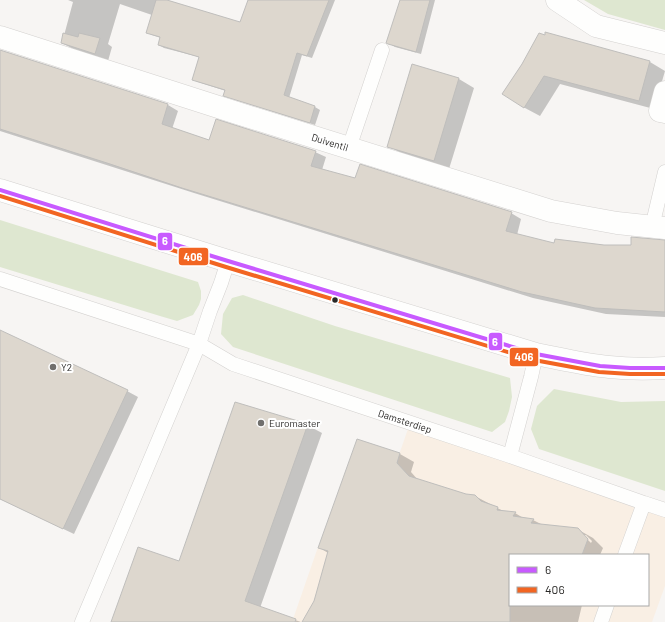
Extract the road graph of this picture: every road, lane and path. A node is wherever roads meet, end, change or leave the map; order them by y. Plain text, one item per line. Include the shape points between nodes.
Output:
1 (557, 0) edge
2 (0, 37) edge
3 (665, 43) edge
4 (382, 50) dead end
5 (665, 92) edge
6 (665, 112) edge
7 (349, 148) junction
8 (665, 172) edge
9 (0, 190) edge
10 (658, 227) edge
11 (228, 261) junction
12 (0, 279) edge
13 (199, 344) junction
14 (536, 354) junction
15 (665, 368) edge
16 (510, 456) junction
17 (644, 503) junction
18 (665, 510) edge
19 (625, 554) edge
20 (607, 606) edge
21 (82, 622) edge
22 (601, 622) edge

1 - 3 street via 596,26
2 - 7 street, Duiventil
4 - 7 lane
5 - 6 street via 660,111
7 - 10 street, Duiventil via 551,211 617,223
8 - 10 lane
9 - 11 street
11 - 13 lane
11 - 14 street
12 - 13 lane, Damsterdiep
13 - 16 lane, Damsterdiep via 233,364
13 - 21 lane
14 - 15 street via 609,367
14 - 16 lane
16 - 17 lane, Damsterdiep
17 - 18 lane, Damsterdiep
17 - 19 lane
20 - 22 lane

